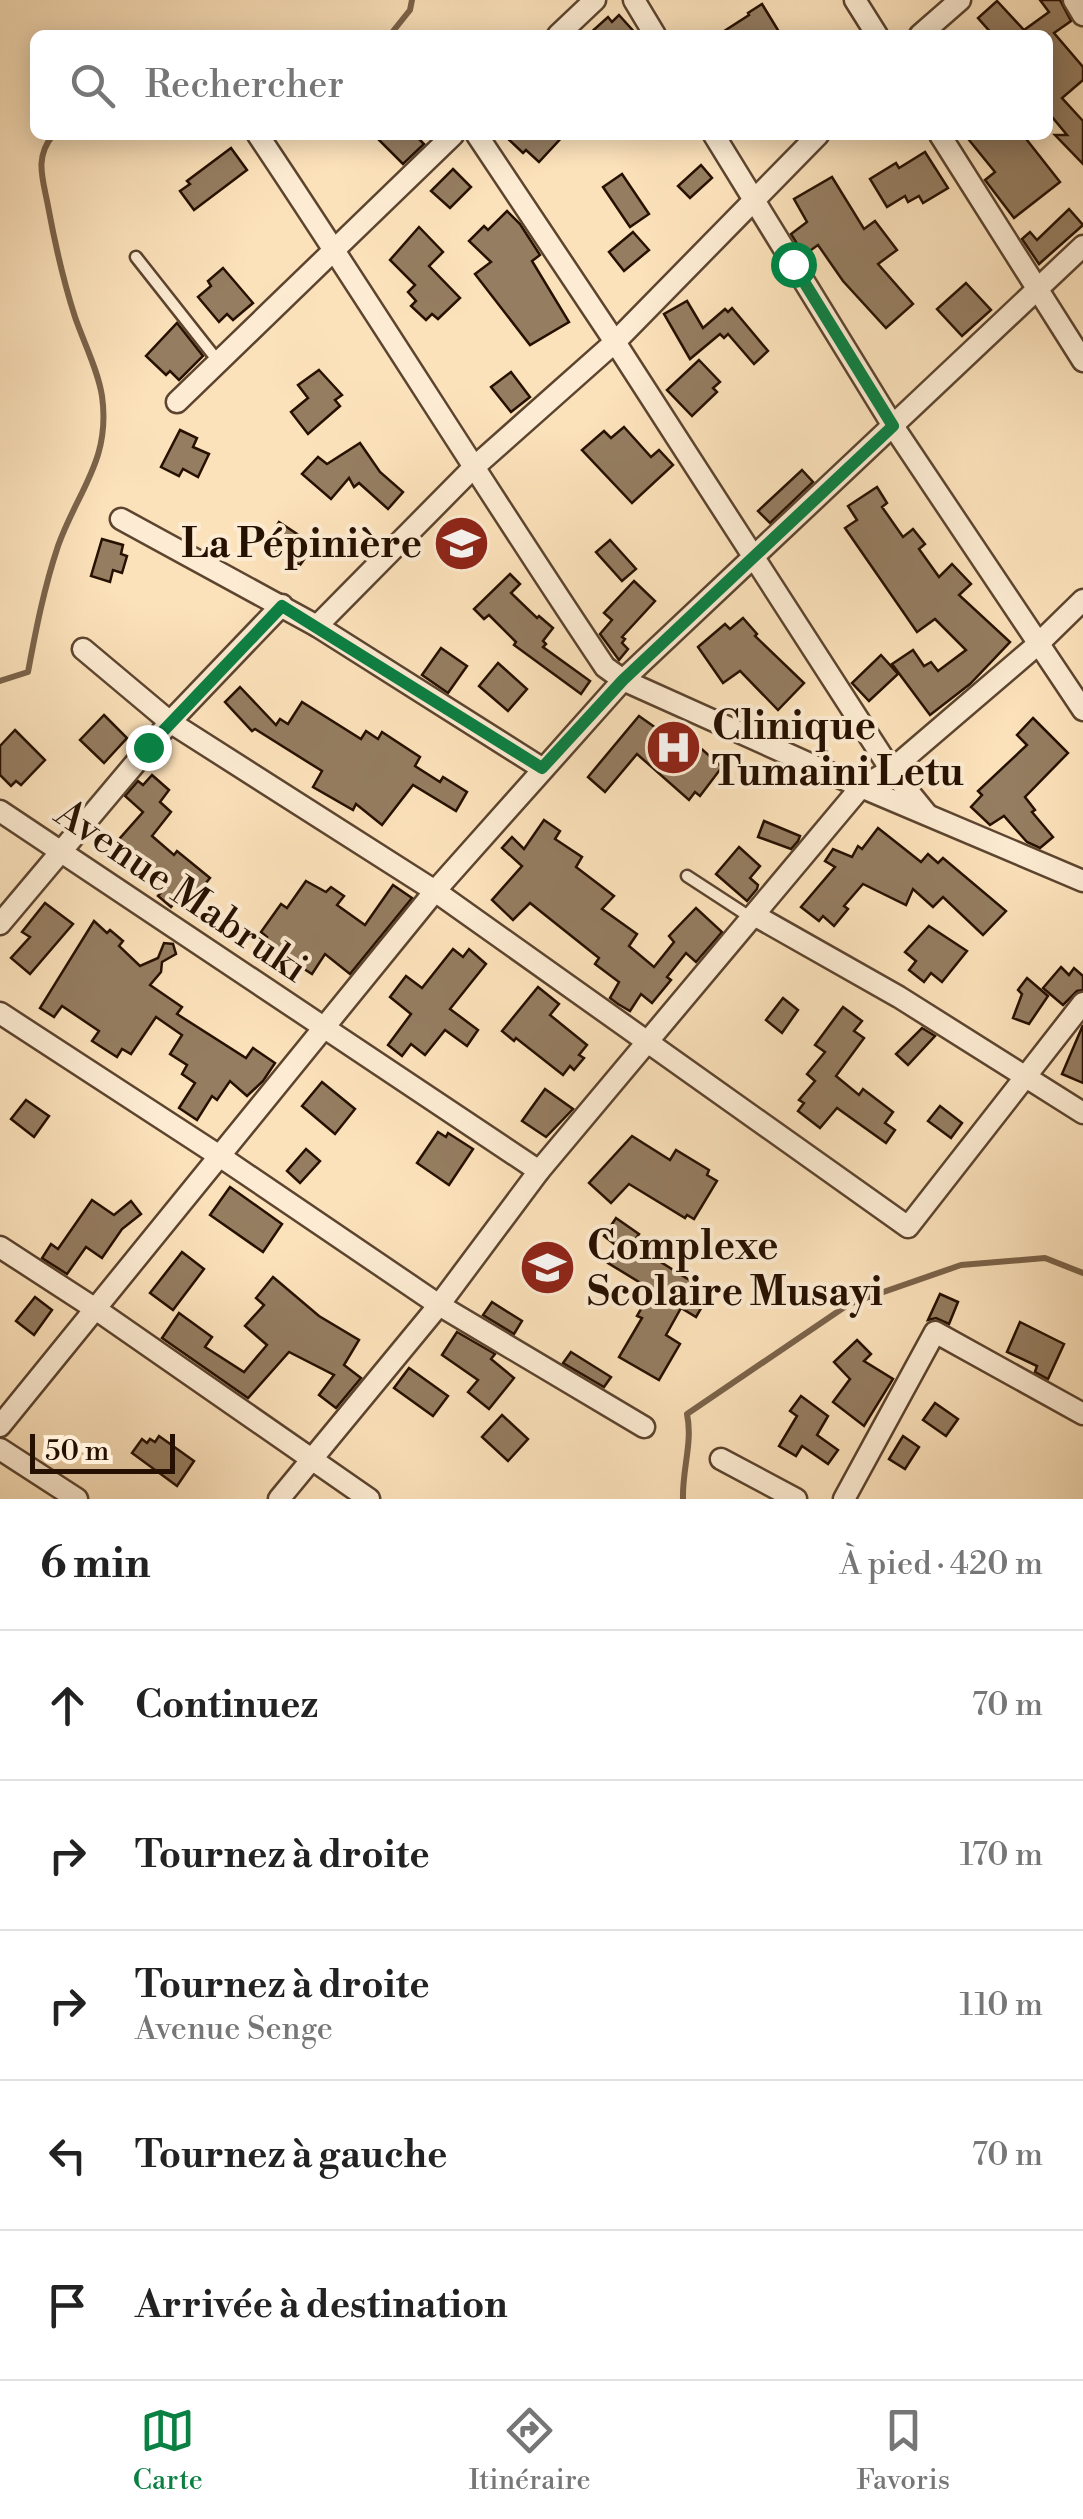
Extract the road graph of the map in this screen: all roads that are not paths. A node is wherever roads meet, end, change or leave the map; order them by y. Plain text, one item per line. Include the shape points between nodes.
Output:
1 (595, 0) edge
2 (634, 0) edge
3 (854, 0) edge
4 (960, 0) edge
5 (1074, 0) edge
6 (1083, 15) edge
7 (563, 30) edge
8 (652, 30) edge
9 (874, 30) edge
10 (926, 30) edge
11 (261, 140) edge
12 (448, 140) edge
13 (480, 140) edge
14 (717, 140) edge
15 (813, 140) edge
16 (943, 140) edge
17 (753, 200) junction
18 (1083, 246) edge
19 (335, 250) junction
20 (136, 257) dead end
21 (1036, 290) junction
22 (616, 342) junction
23 (1083, 361) edge
24 (218, 362) junction
25 (177, 402) dead end
26 (893, 426) junction
27 (472, 469) junction
28 (121, 519) dead end
29 (753, 559) junction
30 (1083, 600) edge
31 (282, 606) junction
32 (317, 626) junction
33 (1037, 645) junction
34 (83, 649) dead end
35 (623, 680) junction
36 (1083, 710) edge
37 (170, 722) junction
38 (542, 768) junction
39 (891, 770) junction
40 (861, 787) junction
41 (0, 810) edge
42 (927, 815) junction
43 (59, 850) junction
44 (687, 876) dead end
45 (1083, 881) edge
46 (435, 891) junction
47 (754, 917) junction
48 (0, 924) edge
49 (1083, 1003) edge
50 (0, 1014) edge
51 (325, 1027) junction
52 (649, 1042) junction
53 (1025, 1078) junction
54 (1083, 1113) edge
55 (221, 1157) junction
56 (538, 1171) junction
57 (0, 1247) edge
58 (439, 1305) junction
59 (97, 1310) junction
60 (1083, 1414) edge
61 (0, 1426) edge
62 (644, 1427) dead end
63 (0, 1449) edge
64 (721, 1458) dead end
65 (314, 1460) junction
66 (77, 1499) edge
67 (280, 1499) edge
68 (369, 1499) edge
69 (796, 1499) edge
70 (844, 1499) edge

1 - 7 street
2 - 8 street
3 - 9 street
4 - 10 street
5 - 6 street
11 - 19 street
12 - 19 street
13 - 22 street
14 - 17 street
15 - 17 street
16 - 21 street
17 - 22 street
17 - 26 street
18 - 21 street
19 - 24 street
19 - 27 street
20 - 24 lane
21 - 23 street
21 - 26 street
22 - 27 street
22 - 29 street
24 - 25 street
26 - 29 street
26 - 33 street
27 - 32 street
27 - 35 street via 604,667
28 - 31 street
29 - 35 street
29 - 39 street
30 - 33 street
31 - 32 street
31 - 37 street
32 - 38 street
33 - 36 street
33 - 39 street
34 - 37 street
35 - 38 street
35 - 40 street
37 - 43 street
37 - 46 street
38 - 46 street
39 - 40 street
39 - 42 street
40 - 42 street
40 - 47 street
41 - 43 street, Avenue Mabruki
42 - 45 street
43 - 48 street
43 - 51 street, Avenue Mabruki
44 - 47 lane
46 - 51 street
46 - 52 street
47 - 52 street
47 - 53 street via 899,996
49 - 53 street
50 - 55 street
51 - 55 street
51 - 56 street, Avenue Mabruki
52 - 53 street via 908,1227
52 - 56 street
53 - 54 street
55 - 58 street
55 - 59 street
56 - 58 street
57 - 59 street
58 - 62 street
58 - 65 street
59 - 61 street
59 - 65 street
60 - 70 street via 935,1332
63 - 66 street
64 - 69 street
65 - 67 street
65 - 68 street

